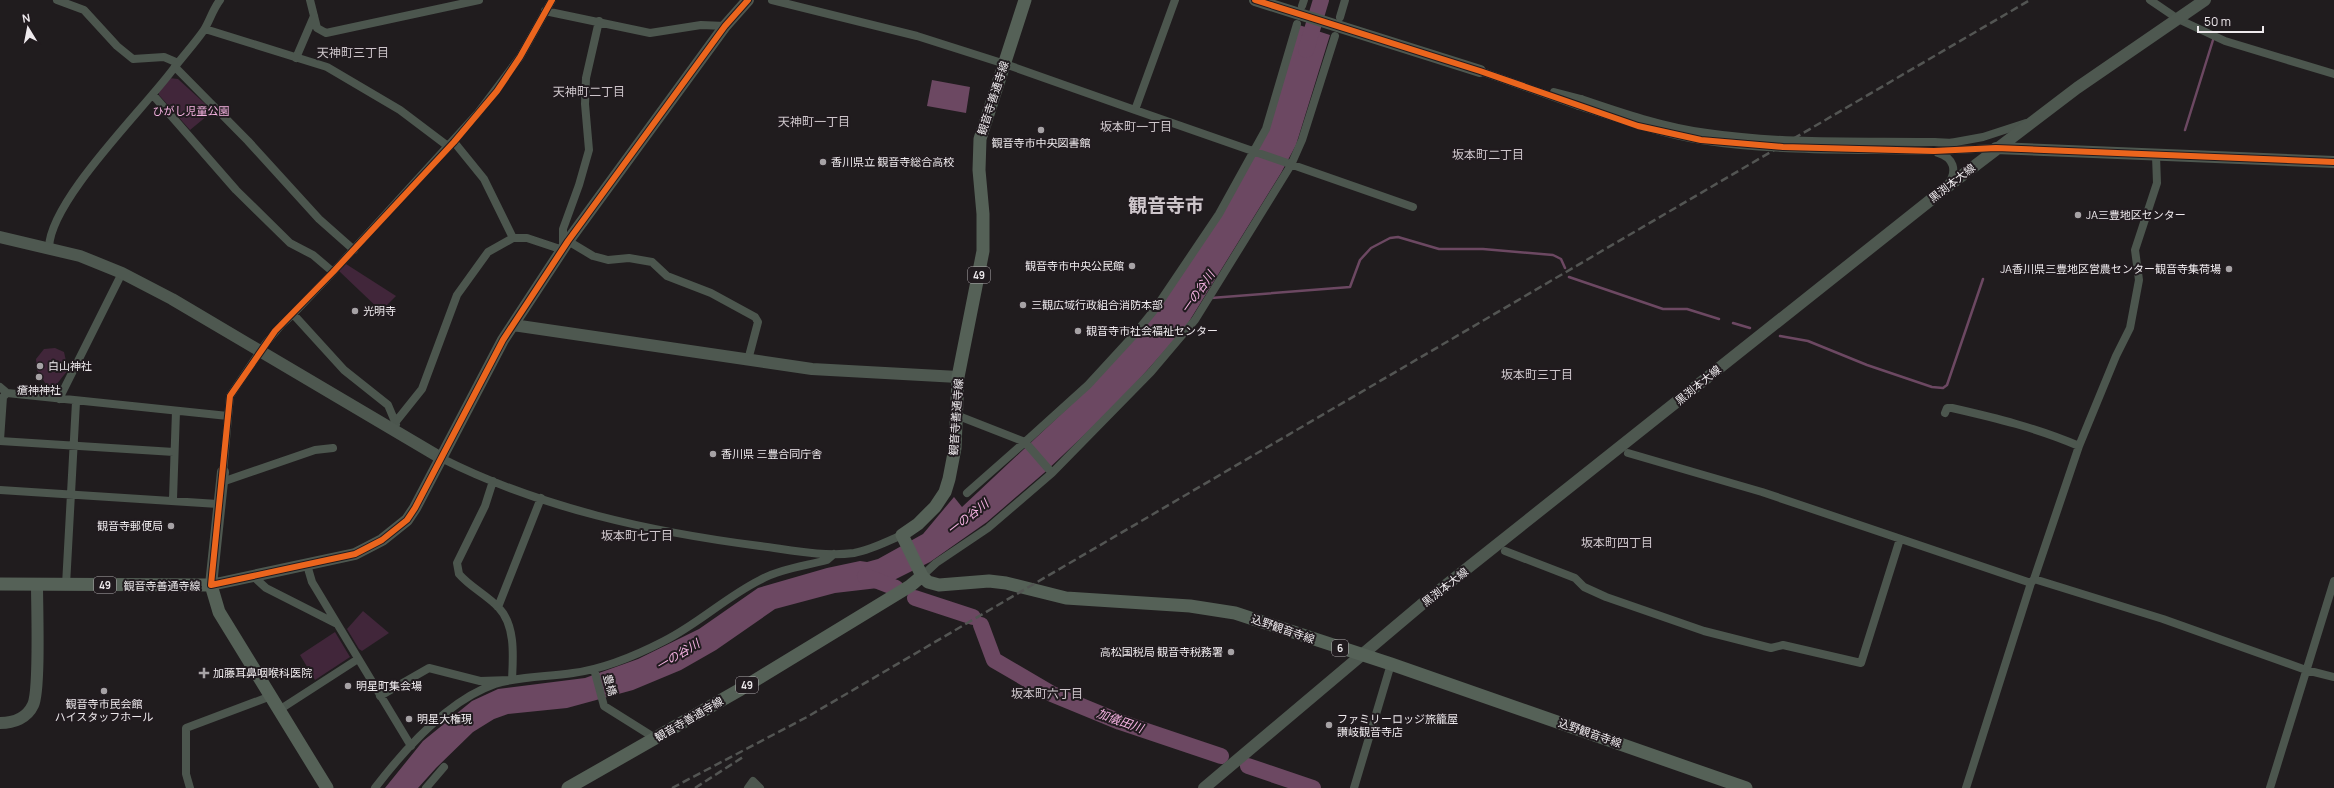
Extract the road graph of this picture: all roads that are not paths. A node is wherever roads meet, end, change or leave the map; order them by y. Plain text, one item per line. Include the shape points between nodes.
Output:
1 (57, 0) edge
2 (220, 0) edge
3 (310, 0) edge
4 (478, 0) edge
5 (552, 0) edge
6 (748, 0) edge
7 (772, 0) edge
8 (1025, 0) edge
9 (1175, 0) edge
10 (1255, 0) edge
11 (1346, 0) edge
12 (2150, 0) edge
13 (2205, 0) edge
14 (1301, 11) edge
15 (545, 12) junction
16 (314, 16) junction
17 (2178, 19) junction
18 (599, 21) junction
19 (725, 26) junction
20 (1337, 26) junction
21 (204, 29) junction
22 (296, 58) junction
23 (1005, 64) junction
24 (176, 65) junction
25 (1480, 71) joint
26 (2334, 74) edge
27 (153, 95) junction
28 (1580, 102) junction
29 (1135, 110) junction
30 (2034, 120) junction
31 (1950, 143) junction
32 (452, 144) junction
33 (1934, 146) junction
34 (1996, 148) junction
35 (1972, 150) junction
36 (1253, 152) junction
37 (2156, 156) junction
38 (2334, 162) edge
39 (1291, 165) junction
40 (1972, 168) junction
41 (1947, 187) junction
42 (1413, 208) dead end
43 (0, 237) edge
44 (513, 238) junction
45 (566, 246) junction
46 (49, 247) junction
47 (354, 250) junction
48 (333, 272) junction
49 (122, 273) junction
50 (293, 314) junction
51 (512, 325) junction
52 (260, 351) junction
53 (748, 360) junction
54 (958, 377) junction
55 (0, 386) edge
56 (7, 393) junction
57 (59, 400) junction
58 (76, 402) junction
59 (176, 411) junction
60 (1945, 413) dead end
61 (956, 415) junction
62 (228, 416) junction
63 (393, 426) junction
64 (0, 440) edge
65 (1026, 442) junction
66 (74, 445) junction
67 (2079, 446) junction
68 (333, 448) dead end
69 (174, 452) junction
70 (1628, 453) dead end
71 (441, 458) junction
72 (1052, 473) junction
73 (222, 477) junction
74 (493, 481) junction
75 (0, 490) edge
76 (967, 493) dead end
77 (70, 494) junction
78 (541, 498) junction
79 (172, 499) junction
80 (218, 504) junction
81 (904, 538) junction
82 (1900, 539) junction
83 (1505, 551) dead end
84 (834, 554) junction
85 (308, 565) junction
86 (920, 573) junction
87 (254, 577) junction
88 (2033, 581) junction
89 (2334, 581) edge
90 (0, 584) edge
91 (37, 585) junction
92 (66, 585) junction
93 (210, 585) junction
94 (498, 607) junction
95 (335, 623) junction
96 (1362, 656) junction
97 (358, 659) junction
98 (1391, 664) junction
99 (594, 669) junction
100 (2306, 670) junction
101 (2334, 677) edge
102 (512, 680) junction
103 (271, 696) junction
104 (380, 696) junction
105 (279, 710) junction
106 (0, 723) edge
107 (655, 738) junction
108 (411, 746) junction
109 (444, 768) dead end
110 (190, 788) edge
111 (327, 788) edge
112 (375, 788) edge
113 (426, 788) edge
114 (568, 788) edge
115 (748, 788) edge
116 (760, 788) edge
117 (1204, 788) edge
118 (1354, 788) edge
119 (1746, 788) edge
120 (1966, 788) edge
121 (2270, 788) edge

1 - 24 street via 84,10 117,46 133,59 164,57
2 - 21 street
3 - 16 street
4 - 16 street via 326,33 316,28
5 - 15 street
6 - 19 street
7 - 23 street via 917,36
8 - 23 main road, 観音寺善通寺線 / 49
9 - 29 street
10 - 14 street
11 - 20 street
12 - 17 street
13 - 17 street, 黒渕本大線
14 - 20 street
14 - 36 street via 1266,129
15 - 18 street
15 - 32 street via 520,57 497,91
16 - 22 street
17 - 26 street via 2225,42
17 - 30 street, 黒渕本大線
18 - 19 street via 650,33 701,25
18 - 45 street via 586,78 585,104 589,150 563,229
19 - 45 street
20 - 25 street
20 - 39 street via 1302,140
21 - 22 street
21 - 24 street
22 - 32 street via 327,67
23 - 29 street
23 - 54 main road, 観音寺善通寺線 / 49 via 980,139 983,251
24 - 27 street
24 - 47 street via 319,219
25 - 28 street
27 - 46 street via 85,175 57,220
27 - 48 street via 236,190 290,243 313,255
28 - 33 street, bridge via 1677,128 1761,139
28 - 33 street, bridge via 1638,126 1708,141 1782,147
29 - 36 street
30 - 31 street via 1983,137
30 - 34 street, 黒渕本大線
31 - 33 street
31 - 34 street
32 - 44 street via 484,179
32 - 47 street
33 - 35 street
33 - 41 street via 1950,158 1954,166 1954,174
34 - 35 street
34 - 37 street
34 - 40 street, 黒渕本大線
35 - 40 street via 1978,155
36 - 39 street
36 - 65 street via 1219,214 1155,310 1088,385
37 - 38 street
37 - 67 street via 2157,182 2135,250 2139,280 2130,328
39 - 42 street
39 - 72 street via 1195,320 1151,372
40 - 41 street, 黒渕本大線
41 - 96 street, 黒渕本大線 via 1421,605
43 - 46 street
44 - 45 street
44 - 63 street via 488,252 457,295 422,389
45 - 51 street
45 - 53 street via 608,260 629,258 652,262 667,276 711,293 755,317 758,322
46 - 49 street
47 - 48 street
48 - 50 street
49 - 52 street
49 - 57 street
50 - 52 street via 275,331
50 - 63 street via 344,370 388,405
51 - 53 street
51 - 71 street
52 - 62 street via 230,396
52 - 63 street
53 - 54 street via 812,369
54 - 61 main road, 観音寺善通寺線 / 49
55 - 56 street
56 - 57 street
56 - 64 street via 3,397
57 - 58 street
58 - 59 street
58 - 66 street
59 - 62 street
59 - 69 street
60 - 67 street via 1946,408 1952,408 1991,416
61 - 65 street
61 - 81 main road, 観音寺善通寺線 / 49 via 955,448 945,492 935,507
62 - 73 street
63 - 71 street
64 - 66 street
65 - 72 street
65 - 76 street
66 - 69 street
66 - 77 street
67 - 88 street
68 - 73 street via 315,450
69 - 79 street
70 - 82 street via 1762,492
71 - 74 street
71 - 85 street via 415,508 395,531 355,554
72 - 86 street via 988,528
73 - 80 street
74 - 78 street
74 - 94 street via 457,563 458,574
75 - 77 street
77 - 79 street
77 - 92 street
78 - 84 street via 624,523 663,531 713,540
78 - 94 street
79 - 80 street
80 - 93 street
81 - 84 street via 871,548
81 - 86 main road
82 - 83 street via 1861,663 1783,645 1771,648 1704,631 1606,597 1584,587 1575,578
82 - 88 street
84 - 99 street via 827,560 762,579 695,624 664,641 610,665
85 - 87 street
85 - 95 street via 312,582
86 - 96 main road, 込野観音寺線 / 6 via 928,582 939,585 989,581 1066,598 1209,607 1236,613
86 - 107 main road, 観音寺善通寺線 / 49 via 910,586
87 - 93 street
87 - 95 street via 266,588
88 - 100 street via 2163,619
88 - 120 street
89 - 100 street
90 - 91 main road, 観音寺善通寺線 / 49
91 - 92 main road, 観音寺善通寺線 / 49
91 - 106 street via 36,697 27,714 18,720
92 - 93 main road, 観音寺善通寺線 / 49
93 - 103 main road, 観音寺善通寺線 via 219,612
94 - 102 street via 507,620 513,648
95 - 97 street
96 - 98 main road, 込野観音寺線 / 6
96 - 117 street, 黒渕本大線
97 - 104 street
97 - 105 street
98 - 118 street
98 - 119 main road, 込野観音寺線 / 6
99 - 102 street
99 - 107 street, 豊橋 via 604,706
100 - 101 street
100 - 121 street
102 - 104 street via 480,681 429,668
102 - 108 street via 495,684 461,703
103 - 105 main road, 観音寺善通寺線
103 - 110 street via 186,728 186,774
104 - 108 street
105 - 111 main road, 観音寺善通寺線
107 - 114 main road, 観音寺善通寺線 / 49
108 - 112 street
109 - 113 street
115 - 116 street via 753,781

